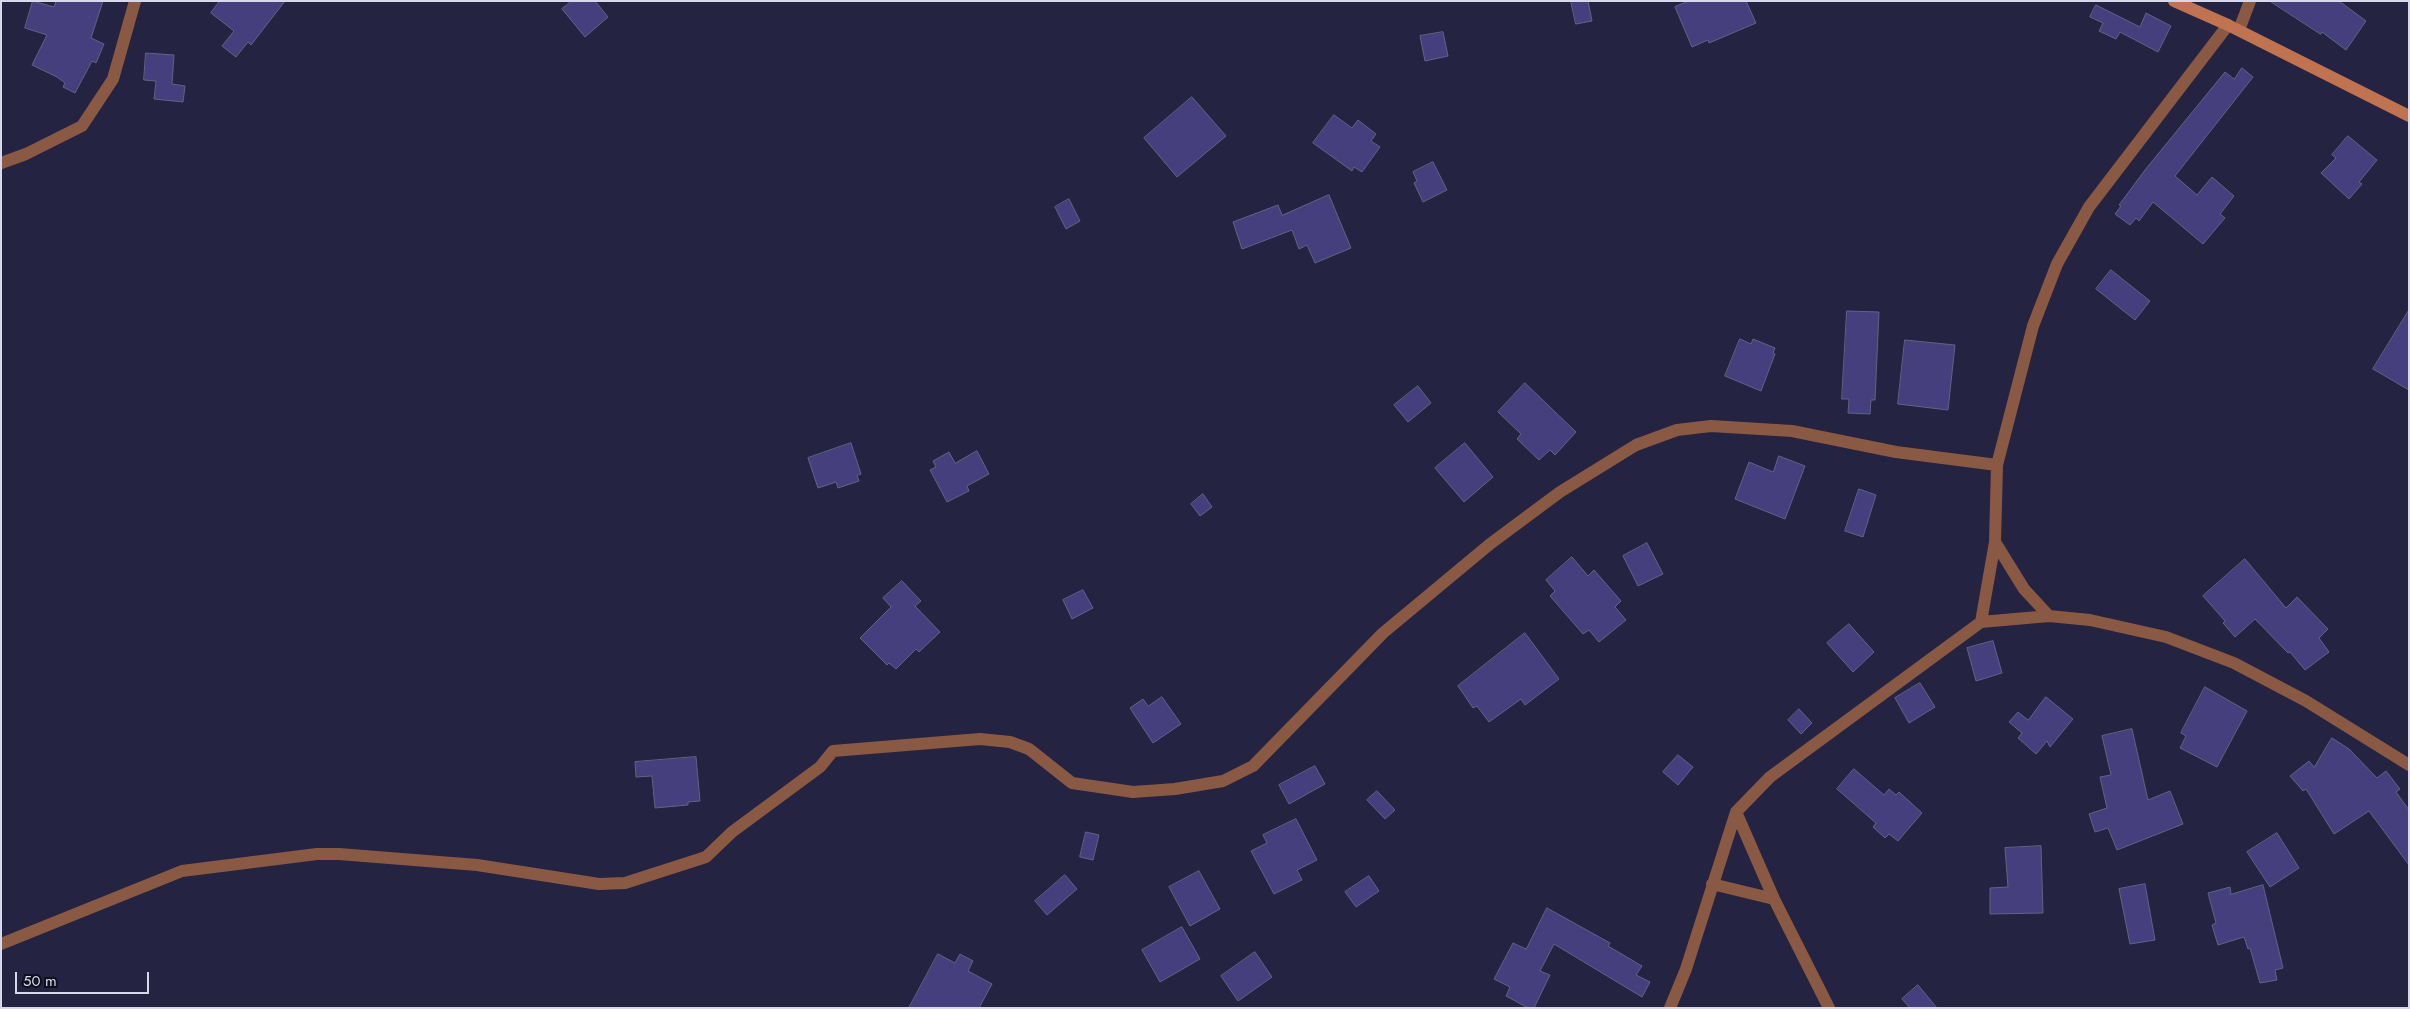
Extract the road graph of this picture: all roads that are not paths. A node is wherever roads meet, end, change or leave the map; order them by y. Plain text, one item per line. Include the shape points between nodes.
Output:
1 (135, 1) edge
2 (2174, 1) edge
3 (2250, 1) edge
4 (2234, 28) junction
5 (2409, 116) edge
6 (1, 163) edge
7 (1997, 465) junction
8 (1995, 542) junction
9 (2049, 616) junction
10 (1981, 622) junction
11 (2409, 765) edge
12 (1736, 812) junction
13 (1712, 884) junction
14 (1774, 899) junction
15 (1, 944) edge
16 (1670, 1008) edge
17 (1829, 1008) edge

1 - 6 street via 114,79 82,126
2 - 4 street
3 - 4 street
4 - 5 street
4 - 7 street via 2089,207 2058,264 2030,335
7 - 8 street
7 - 15 street via 1896,452 1792,431 1711,426 1677,430 1636,445 1560,492 1490,544 1383,633 1253,766 1223,781 1134,792 1072,784 1029,749 1010,742 980,739 833,751 820,767 732,832 706,857 625,883 599,884 477,864 317,854 182,871
8 - 9 street via 2024,589
8 - 10 street
9 - 10 street
9 - 11 street via 2090,620 2166,637 2234,663 2306,701
10 - 12 street via 1770,777
12 - 13 street
12 - 14 street
13 - 14 street
13 - 16 street via 1686,969
14 - 17 street

